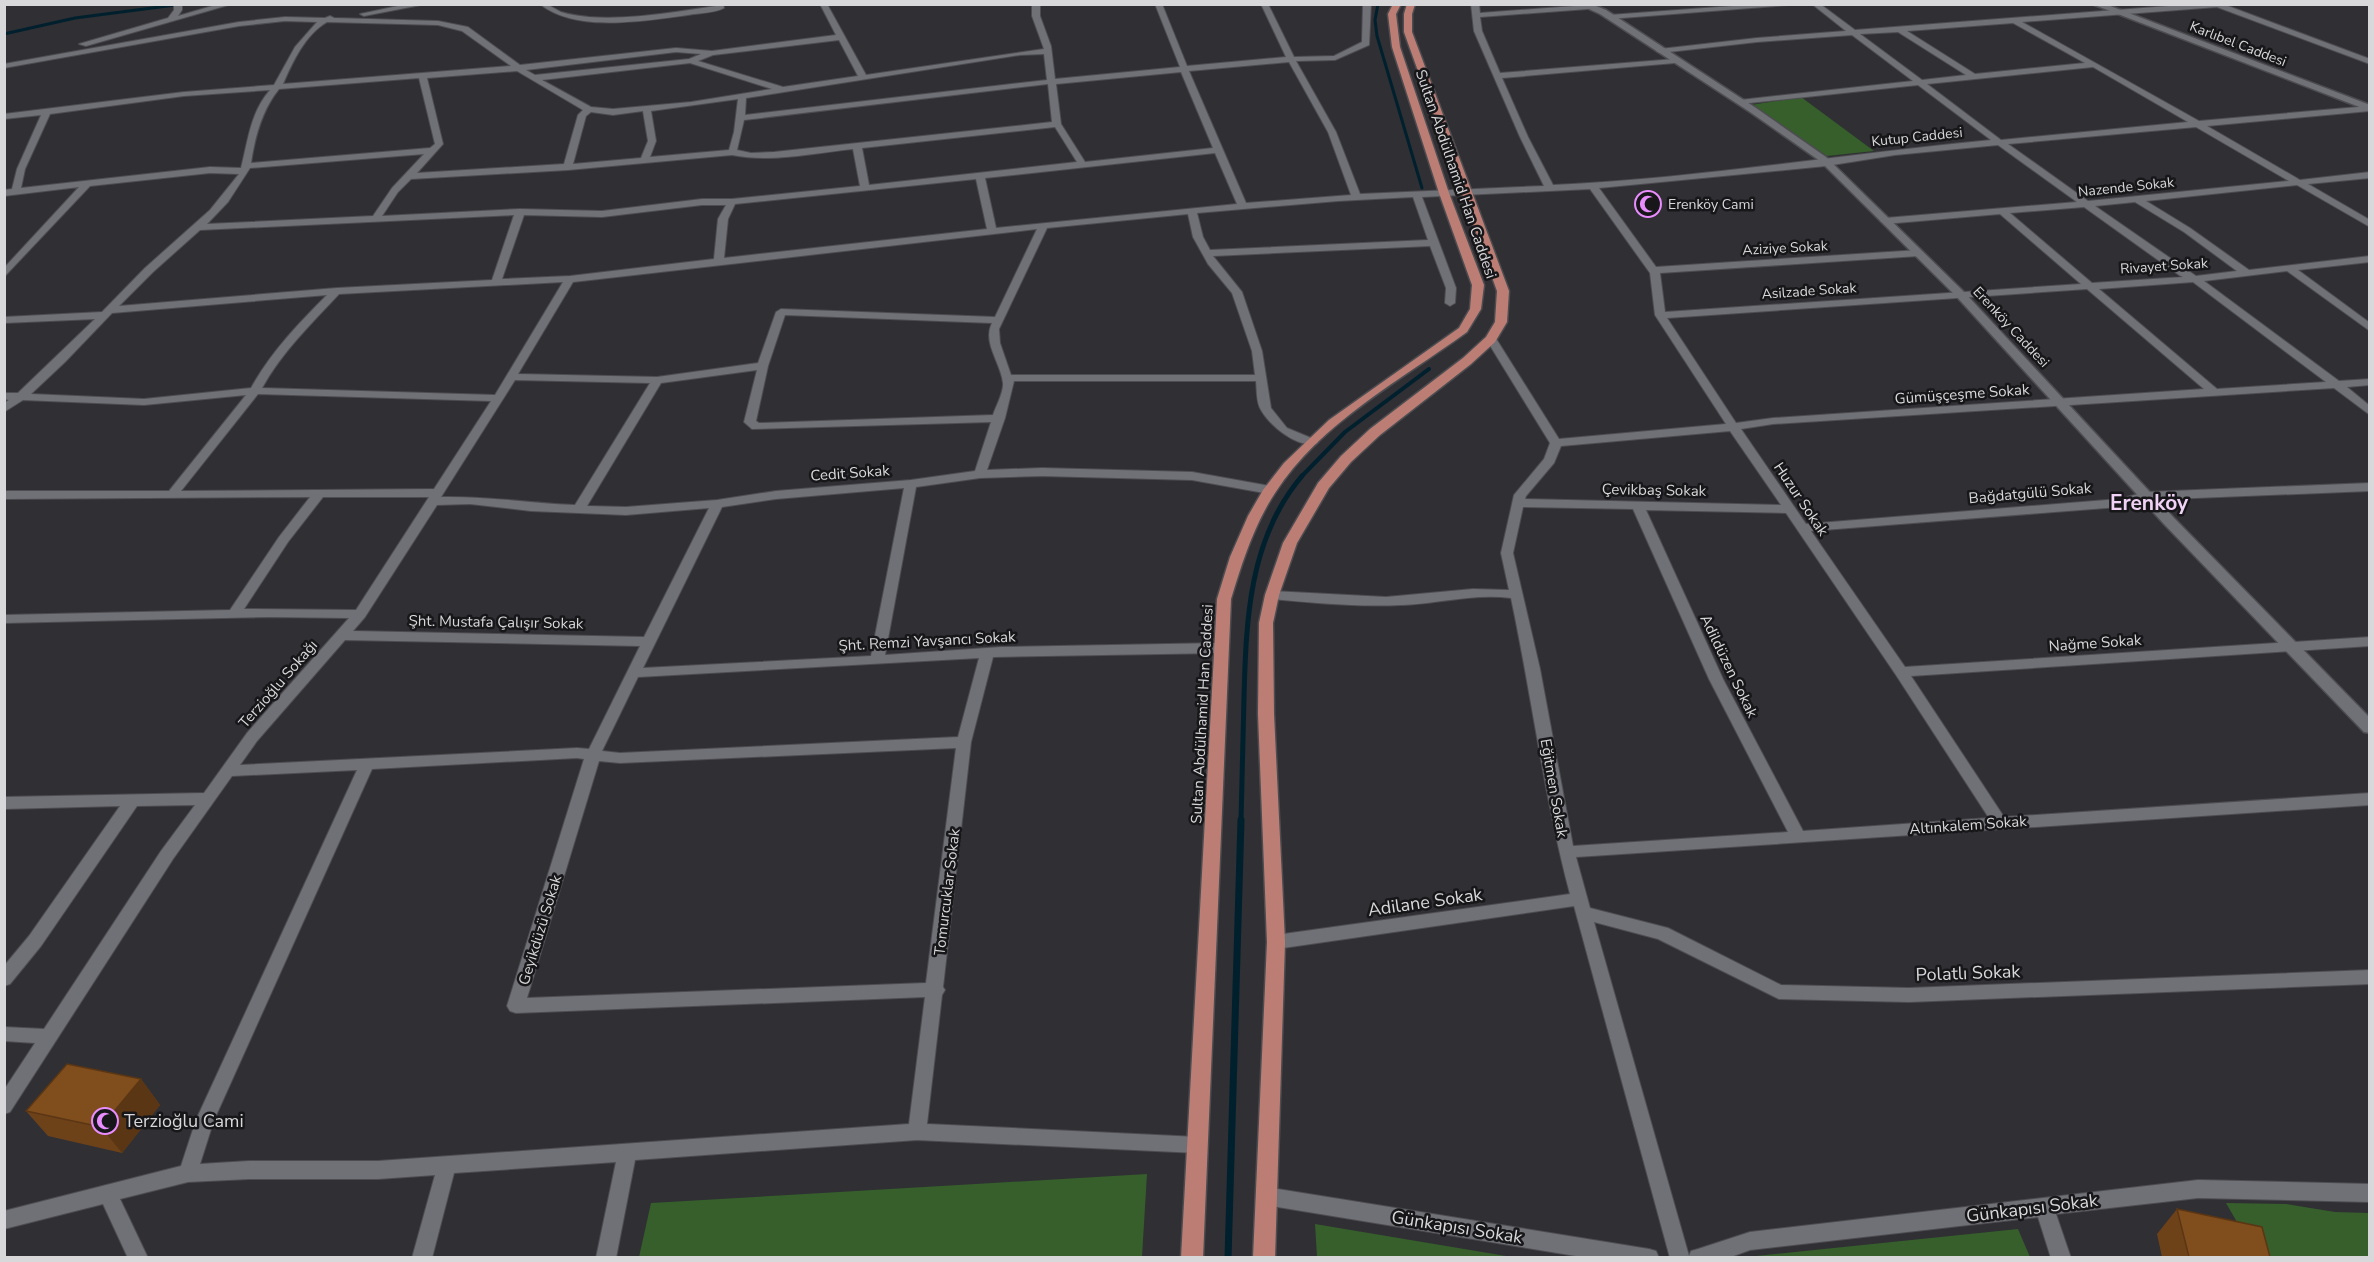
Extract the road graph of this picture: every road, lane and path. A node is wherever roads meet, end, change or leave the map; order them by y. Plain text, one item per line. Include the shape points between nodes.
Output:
1 (229, 4) edge
2 (543, 4) edge
3 (719, 4) edge
4 (823, 4) edge
5 (1036, 4) edge
6 (1158, 4) edge
7 (1264, 4) edge
8 (1367, 4) edge
9 (1397, 4) edge
10 (1411, 4) edge
11 (1475, 4) edge
12 (1798, 4) edge
13 (1815, 4) edge
14 (2096, 4) edge
15 (2229, 4) edge
16 (422, 5) edge
17 (2217, 5) edge
18 (1585, 6) edge
19 (178, 7) edge
20 (2120, 12) junction
21 (1476, 15) junction
22 (1609, 16) junction
23 (327, 19) junction
24 (2013, 20) junction
25 (170, 21) junction
26 (1899, 29) junction
27 (1851, 33) junction
28 (841, 37) junction
29 (1048, 51) junction
30 (1660, 51) junction
31 (712, 53) junction
32 (1291, 59) junction
33 (690, 61) junction
34 (1675, 61) junction
35 (2370, 62) edge
36 (19, 63) junction
37 (2094, 64) junction
38 (4, 66) edge
39 (519, 68) junction
40 (1184, 70) junction
41 (422, 75) junction
42 (1498, 76) junction
43 (863, 77) junction
44 (1974, 77) junction
45 (534, 78) junction
46 (1051, 81) junction
47 (1918, 82) junction
48 (277, 87) junction
49 (783, 90) junction
50 (742, 96) junction
51 (1740, 102) junction
52 (2370, 108) edge
53 (589, 109) junction
54 (647, 109) junction
55 (47, 111) junction
56 (4, 117) edge
57 (741, 117) junction
58 (2194, 123) junction
59 (1057, 124) junction
60 (1999, 142) junction
61 (857, 146) junction
62 (1218, 150) junction
63 (431, 151) junction
64 (732, 152) junction
65 (644, 160) junction
66 (1826, 163) junction
67 (1082, 164) junction
68 (568, 167) junction
69 (246, 168) junction
70 (2370, 175) edge
71 (409, 176) junction
72 (980, 176) junction
73 (88, 183) junction
74 (2301, 183) junction
75 (1593, 186) junction
76 (865, 188) junction
77 (1550, 188) junction
78 (16, 191) junction
79 (1467, 192) junction
80 (4, 193) edge
81 (1444, 193) junction
82 (1416, 194) junction
83 (1356, 197) junction
84 (2137, 199) junction
85 (732, 202) junction
86 (2088, 204) junction
87 (1243, 206) junction
88 (1192, 211) junction
89 (2002, 211) junction
90 (520, 212) junction
91 (376, 218) junction
92 (1885, 221) junction
93 (2370, 224) edge
94 (1043, 226) junction
95 (195, 227) junction
96 (992, 231) junction
97 (1434, 243) junction
98 (1207, 253) junction
99 (1919, 253) junction
100 (2368, 259) edge
101 (719, 263) junction
102 (2287, 267) junction
103 (1653, 270) junction
104 (2245, 272) junction
105 (4, 274) edge
106 (570, 279) junction
107 (2195, 279) junction
108 (496, 283) junction
109 (2091, 285) junction
110 (337, 291) junction
111 (1960, 294) junction
112 (1450, 303) dead end
113 (108, 313) junction
114 (1660, 315) junction
115 (4, 320) edge
116 (997, 320) junction
117 (2370, 328) edge
118 (1491, 339) junction
119 (763, 366) junction
120 (510, 377) junction
121 (1007, 378) junction
122 (1261, 378) junction
123 (657, 380) junction
124 (2370, 382) edge
125 (2338, 384) junction
126 (255, 391) junction
127 (2215, 393) junction
128 (4, 396) edge
129 (21, 397) junction
130 (498, 398) junction
131 (2061, 403) junction
132 (4, 409) edge
133 (2370, 412) edge
134 (999, 418) junction
135 (1734, 427) junction
136 (1312, 442) junction
137 (1556, 443) junction
138 (980, 474) junction
139 (911, 484) junction
140 (2370, 487) edge
141 (1270, 490) junction
142 (173, 493) junction
143 (320, 493) junction
144 (4, 495) edge
145 (2146, 496) junction
146 (435, 497) junction
147 (1518, 503) junction
148 (717, 504) junction
149 (1638, 506) junction
150 (579, 509) junction
151 (1788, 509) junction
152 (1801, 528) junction
153 (1272, 595) junction
154 (1516, 595) junction
155 (234, 614) junction
156 (360, 614) junction
157 (4, 619) edge
158 (342, 635) junction
159 (2370, 641) edge
160 (650, 642) junction
161 (2291, 647) junction
162 (1221, 648) junction
163 (987, 653) junction
164 (877, 661) junction
165 (1901, 672) junction
166 (634, 673) junction
167 (2370, 728) edge
168 (964, 741) junction
169 (593, 755) junction
170 (367, 764) junction
171 (228, 771) junction
172 (208, 799) junction
173 (2370, 799) edge
174 (132, 801) junction
175 (4, 803) edge
176 (2000, 823) junction
177 (1799, 837) junction
178 (1567, 852) junction
179 (1583, 906) junction
180 (1276, 942) junction
181 (2370, 976) edge
182 (4, 979) edge
183 (936, 990) junction
184 (4, 1034) edge
185 (49, 1037) junction
186 (4, 1106) edge
187 (917, 1132) junction
188 (1198, 1144) junction
189 (627, 1153) junction
190 (447, 1165) junction
191 (188, 1173) junction
192 (2370, 1193) edge
193 (108, 1194) junction
194 (1266, 1196) junction
195 (2044, 1207) junction
196 (4, 1220) edge
197 (1194, 1232) junction
198 (1265, 1253) edge
199 (138, 1257) edge
200 (422, 1257) edge
201 (606, 1257) edge
202 (1183, 1257) edge
203 (1194, 1257) edge
204 (1649, 1257) edge
205 (1680, 1257) edge
206 (1698, 1257) edge
207 (2061, 1257) edge

1 - 25 street
2 - 3 street via 566,17 586,20 720,8
4 - 28 street
5 - 29 street
6 - 40 street
7 - 32 street
8 - 32 street via 1366,43 1335,57
9 - 81 main road, Sultan Abdülhamid Han Caddesi via 1392,14 1396,47
10 - 79 main road, Sultan Abdülhamid Han Caddesi via 1408,32
11 - 21 street
12 - 22 street
13 - 27 street
14 - 20 street, Karlıbel Caddesi
15 - 17 street
16 - 23 street
17 - 20 street
17 - 35 street
18 - 21 street
18 - 22 street, Erenköy Caddesi
19 - 25 street
20 - 24 street
20 - 52 street, Karlıbel Caddesi
21 - 42 street via 1478,31
22 - 30 street, Erenköy Caddesi
23 - 36 street via 239,24
23 - 39 street via 438,23 465,30
23 - 48 street via 305,38 286,65
24 - 26 street
24 - 37 street
25 - 36 street
26 - 27 street
26 - 44 street
27 - 30 street
27 - 47 street
28 - 31 street
28 - 43 street
29 - 43 street
29 - 46 street
30 - 34 street, Erenköy Caddesi
31 - 33 street
31 - 39 street via 676,50
32 - 40 street
32 - 83 street via 1332,132
33 - 45 street
33 - 49 street
34 - 42 street
34 - 51 street, Erenköy Caddesi
36 - 38 street
37 - 44 street
37 - 58 street
39 - 41 street
39 - 45 street
40 - 46 street
40 - 62 street
41 - 48 street
41 - 63 street via 439,144
42 - 77 street
43 - 49 street
44 - 47 street
45 - 53 street
46 - 57 street
46 - 59 street
47 - 51 street
47 - 60 street
48 - 55 street
48 - 69 street via 259,114
49 - 50 street
50 - 54 street
50 - 57 street
51 - 66 street, Erenköy Caddesi
52 - 58 street, Kutup Caddesi
53 - 54 street
53 - 68 street via 582,115
54 - 65 street via 652,141
55 - 56 street
55 - 78 street via 21,169
57 - 64 street
58 - 60 street, Kutup Caddesi
58 - 74 street
59 - 61 street
59 - 67 street
60 - 66 street, Kutup Caddesi
60 - 86 street
61 - 64 street via 774,155
61 - 76 street
62 - 67 street
62 - 87 street
63 - 69 street
63 - 71 street
64 - 65 street
65 - 68 street
66 - 75 street, Kutup Caddesi
66 - 92 street, Erenköy Caddesi
67 - 72 street
68 - 71 street
69 - 73 street
69 - 95 street via 223,202
70 - 74 street, Nazende Sokak
71 - 91 street
72 - 76 street
72 - 96 street
73 - 78 street
73 - 105 street
74 - 84 street, Nazende Sokak
74 - 93 street
75 - 77 street, Kutup Caddesi
75 - 103 street, Huzur Sokak
76 - 85 street
77 - 79 street, Kutup Caddesi
78 - 80 street
79 - 81 street, Kutup Caddesi
79 - 118 main road, Sultan Abdülhamid Han Caddesi via 1503,291 1501,322
81 - 82 street, Kutup Caddesi
81 - 136 main road, Sultan Abdülhamid Han Caddesi via 1478,285 1480,299 1475,313 1463,330
82 - 83 street, Kutup Caddesi
82 - 97 street
83 - 87 street, Kutup Caddesi
84 - 86 street, Nazende Sokak
84 - 104 street
85 - 90 street via 602,214
85 - 101 street via 723,219
86 - 89 street, Nazende Sokak
86 - 107 street
87 - 88 street, Kutup Caddesi
88 - 94 street, Kutup Caddesi
88 - 98 street via 1198,237
89 - 92 street, Nazende Sokak
89 - 109 street via 2062,265
90 - 91 street
90 - 108 street
91 - 95 street
92 - 99 street, Erenköy Caddesi
94 - 96 street, Kutup Caddesi
94 - 116 street
95 - 113 street
96 - 101 street, Kutup Caddesi
97 - 98 street
97 - 112 street via 1451,288
98 - 122 street via 1237,292 1257,351
99 - 103 street, Aziziye Sokak
99 - 111 street, Erenköy Caddesi
100 - 102 street, Rivayet Sokak
101 - 106 street, Kutup Caddesi
102 - 104 street, Rivayet Sokak
102 - 117 street
103 - 114 street, Huzur Sokak
104 - 107 street, Rivayet Sokak
106 - 108 street, Kutup Caddesi
106 - 120 street, Terzioğlu Sokağı
107 - 109 street, Rivayet Sokak
107 - 125 street
108 - 110 street, Kutup Caddesi
109 - 111 street, Rivayet Sokak
109 - 127 street
110 - 113 street, Kutup Caddesi
110 - 126 street via 292,337
111 - 114 street, Asilzade Sokak
111 - 131 street, Erenköy Caddesi
113 - 115 street, Kutup Caddesi
113 - 129 street
114 - 135 street, Huzur Sokak
116 - 119 street via 781,312
116 - 121 street via 995,343
118 - 137 street
118 - 153 main road, Sultan Abdülhamid Han Caddesi via 1346,459 1323,486 1290,543
119 - 123 street
119 - 134 street via 750,422 756,427
120 - 123 street
120 - 130 street, Terzioğlu Sokağı
121 - 122 street
121 - 134 street via 1009,384
122 - 136 street via 1266,408 1283,430
123 - 150 street
124 - 125 street, Gümüşçeşme Sokak
125 - 127 street, Gümüşçeşme Sokak
125 - 133 street
126 - 129 street via 144,402
126 - 130 street
126 - 142 street
127 - 131 street, Gümüşçeşme Sokak
128 - 129 street
129 - 132 street
130 - 146 street, Terzioğlu Sokağı
131 - 135 street, Gümüşçeşme Sokak via 1773,421
131 - 145 street, Erenköy Caddesi
134 - 138 street
135 - 137 street, Gümüşçeşme Sokak
135 - 151 street, Huzur Sokak
136 - 141 main road, Sultan Abdülhamid Han Caddesi
137 - 147 street, Eğitmen Sokak via 1550,460 1520,495
138 - 139 street, Cedit Sokak
138 - 141 street, Cedit Sokak via 1192,476
139 - 148 street, Cedit Sokak
139 - 164 street
140 - 145 street, Bağdatgülü Sokak
141 - 162 main road, Sultan Abdülhamid Han Caddesi via 1234,566 1224,599
142 - 143 street, Cedit Sokak
142 - 144 street, Cedit Sokak
143 - 146 street, Cedit Sokak
143 - 155 street
145 - 152 street, Bağdatgülü Sokak via 2119,503
145 - 161 street, Erenköy Caddesi
146 - 150 street, Cedit Sokak
146 - 156 street, Terzioğlu Sokağı
147 - 149 street, Çevikbaş Sokak
147 - 154 street, Eğitmen Sokak via 1507,553
148 - 150 street, Cedit Sokak via 626,511
148 - 160 street, Geyikdüzü Sokak
149 - 151 street, Çevikbaş Sokak
149 - 177 street, Adildüzen Sokak via 1716,679
151 - 152 street, Huzur Sokak
152 - 165 street, Huzur Sokak
153 - 154 street via 1403,601 1459,592
153 - 180 main road, Sultan Abdülhamid Han Caddesi via 1266,623 1266,714
154 - 178 street, Eğitmen Sokak
155 - 156 street
155 - 157 street
156 - 158 street, Terzioğlu Sokağı
158 - 160 street, Şht. Mustafa Çalışır Sokak
158 - 171 street, Terzioğlu Sokağı via 252,737
159 - 161 street, Nağme Sokak
160 - 166 street, Geyikdüzü Sokak
161 - 165 street, Nağme Sokak
161 - 167 street, Erenköy Caddesi
162 - 163 street, Şht. Remzi Yavşancı Sokak
162 - 188 main road, Sultan Abdülhamid Han Caddesi
163 - 164 street, Şht. Remzi Yavşancı Sokak
163 - 168 street, Tomurcuklar Sokak
164 - 166 street, Şht. Remzi Yavşancı Sokak
165 - 176 street, Huzur Sokak
166 - 169 street, Geyikdüzü Sokak
168 - 169 street via 620,758
168 - 183 street, Tomurcuklar Sokak
169 - 170 street
169 - 183 street, Geyikdüzü Sokak via 516,1006
170 - 171 street
170 - 191 street via 205,1120
171 - 172 street, Terzioğlu Sokağı
172 - 174 street
172 - 185 street, Terzioğlu Sokağı
173 - 176 street, Altınkalem Sokak
174 - 175 street
174 - 182 street via 35,942
176 - 177 street, Altınkalem Sokak
177 - 178 street, Altınkalem Sokak
178 - 179 street, Eğitmen Sokak
179 - 180 street, Adilane Sokak
179 - 181 street, Polatlı Sokak via 1662,933 1779,992 1909,995
179 - 205 street, Eğitmen Sokak
180 - 194 main road, Sultan Abdülhamid Han Caddesi
183 - 187 street, Tomurcuklar Sokak
184 - 185 street
185 - 186 street, Terzioğlu Sokağı
187 - 188 street
187 - 189 street
188 - 197 main road, Sultan Abdülhamid Han Caddesi
189 - 190 street
189 - 201 street
190 - 191 street
190 - 200 street
191 - 193 street
192 - 195 street, Günkapısı Sokak via 2198,1189
193 - 196 street
193 - 199 street
194 - 198 main road, Sultan Abdülhamid Han Caddesi
194 - 204 street, Günkapısı Sokak
195 - 206 street, Günkapısı Sokak via 1750,1240
195 - 207 street
197 - 202 main road
197 - 203 main road

